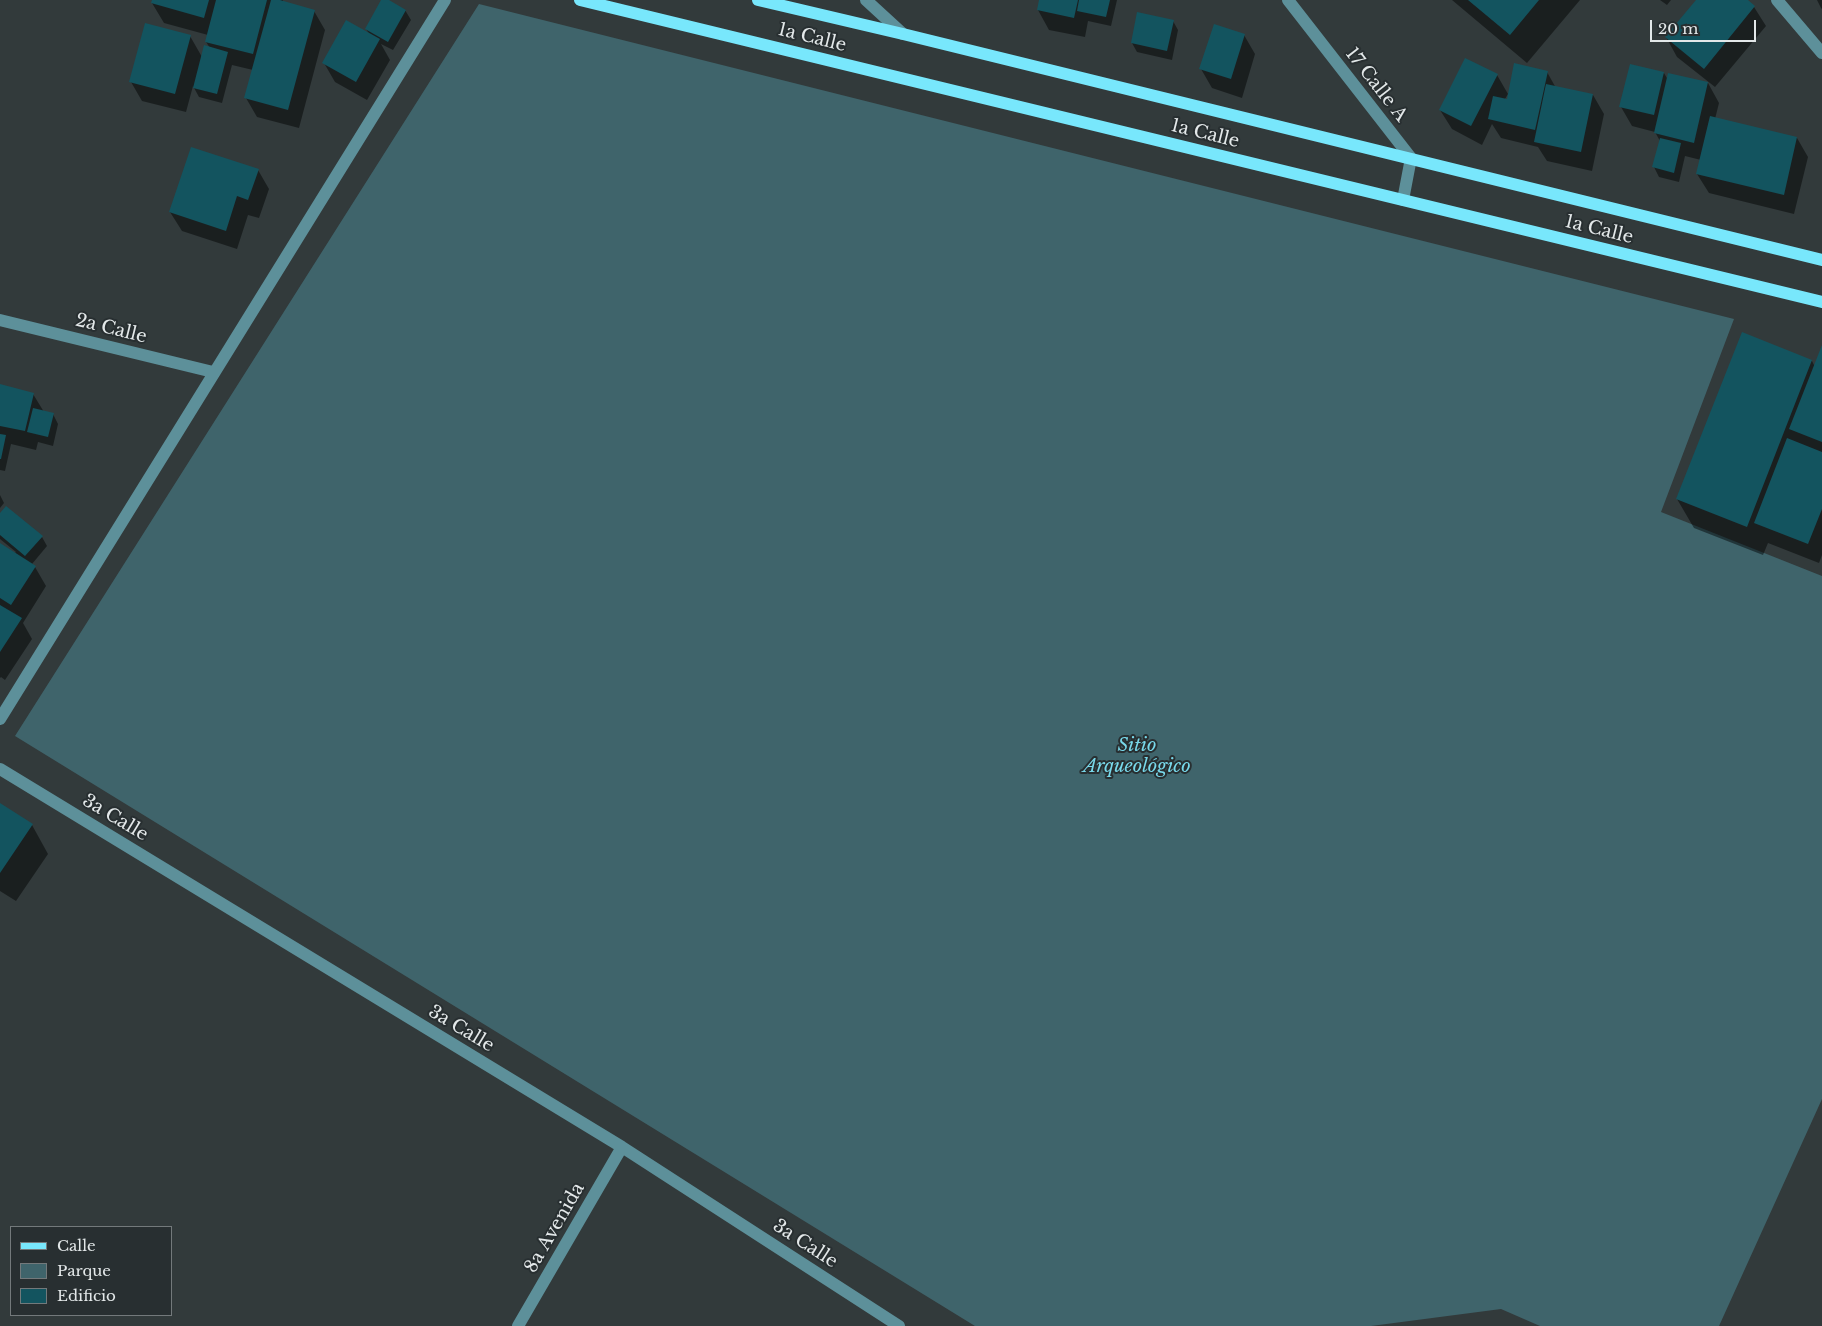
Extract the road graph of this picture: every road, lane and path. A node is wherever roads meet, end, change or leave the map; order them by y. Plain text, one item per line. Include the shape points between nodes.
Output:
1 (445, 0) edge
2 (580, 0) edge
3 (758, 0) edge
4 (866, 0) edge
5 (1288, 0) edge
6 (1777, 0) edge
7 (902, 34) junction
8 (1822, 53) edge
9 (1411, 158) junction
10 (1403, 200) junction
11 (1822, 260) edge
12 (1822, 302) edge
13 (0, 320) edge
14 (213, 372) junction
15 (0, 719) edge
16 (0, 769) edge
17 (622, 1147) junction
18 (518, 1326) edge
19 (899, 1326) edge

1 - 14 street
2 - 10 main road, 1a Calle
3 - 7 main road, 1a Calle
4 - 7 street
5 - 9 street, 17 Calle A
6 - 8 street
7 - 9 main road, 1a Calle
9 - 10 street
9 - 11 main road, 1a Calle
10 - 12 main road, 1a Calle
13 - 14 street, 2a Calle
14 - 15 street
16 - 17 street, 3a Calle
17 - 18 street, 8a Avenida
17 - 19 street, 3a Calle

